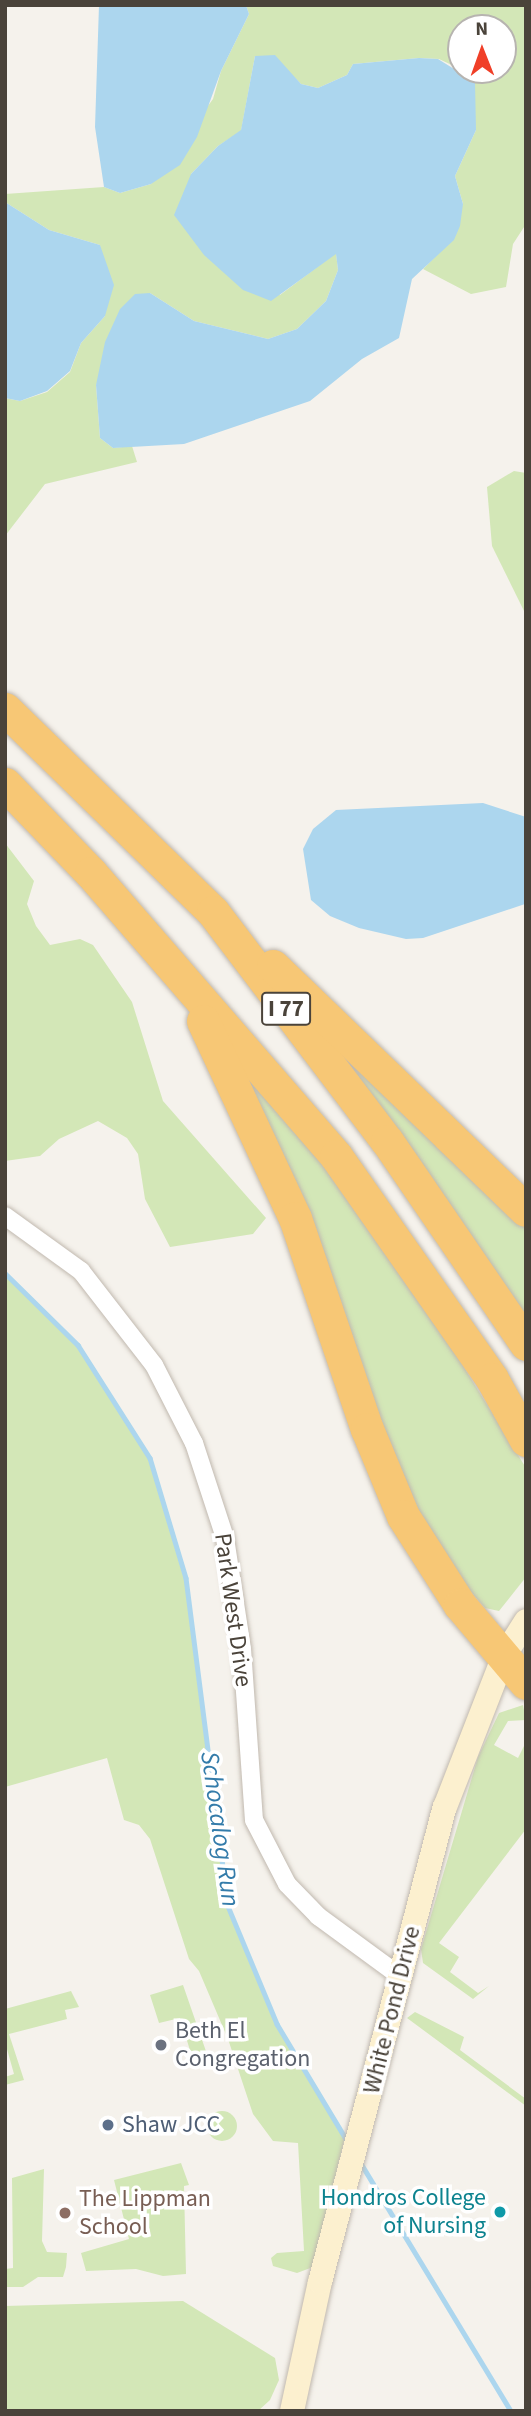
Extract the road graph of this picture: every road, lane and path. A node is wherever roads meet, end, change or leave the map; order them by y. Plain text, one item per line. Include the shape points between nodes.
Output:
1 (5, 709) edge
2 (5, 784) edge
3 (213, 912) junction
4 (181, 978) junction
5 (526, 1210) edge
6 (5, 1216) edge
7 (526, 1344) edge
8 (526, 1440) edge
9 (526, 1620) edge
10 (504, 1656) junction
11 (526, 1683) edge
12 (401, 1977) junction
13 (292, 2411) edge

1 - 3 highway, I 77
2 - 4 highway, I 77 via 91,873
3 - 5 highway
3 - 7 highway, I 77 via 409,1171
4 - 8 highway, I 77 via 336,1156 492,1379
4 - 10 highway via 295,1218 367,1429 403,1516 440,1578
6 - 12 street, Park West Drive via 81,1271 154,1365 194,1443 225,1538 242,1649 254,1820 288,1884 318,1916
9 - 10 street, White Pond Drive
10 - 11 highway
10 - 12 street, White Pond Drive via 445,1807
12 - 13 street, White Pond Drive via 320,2282

